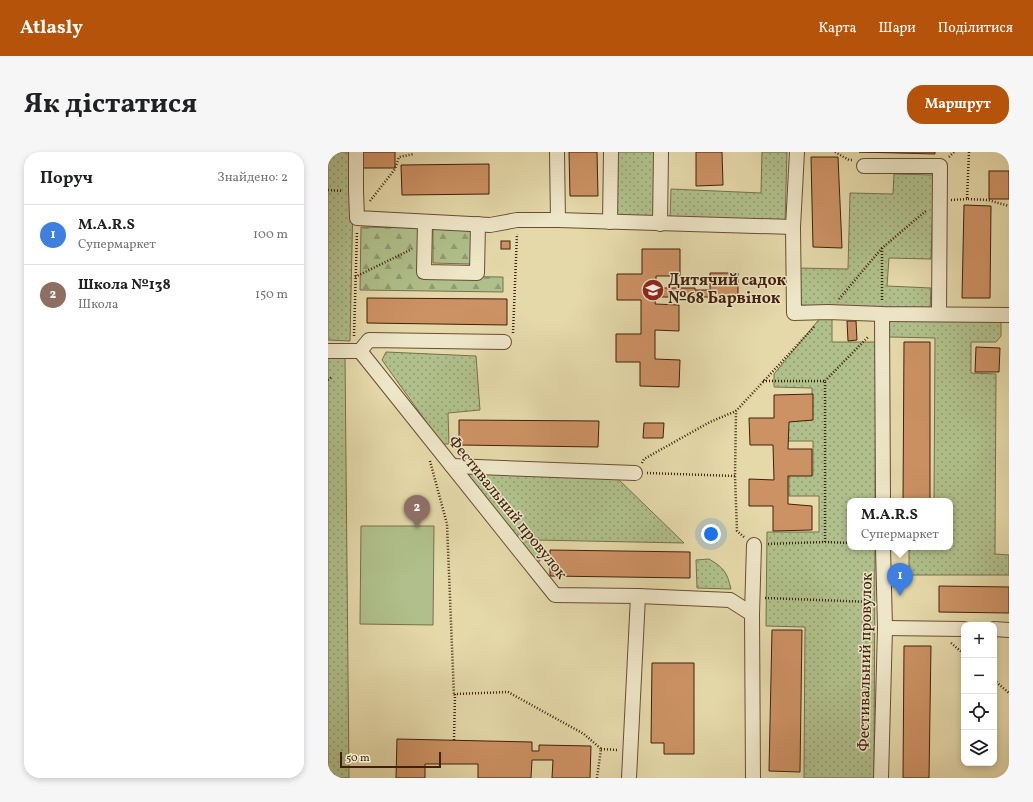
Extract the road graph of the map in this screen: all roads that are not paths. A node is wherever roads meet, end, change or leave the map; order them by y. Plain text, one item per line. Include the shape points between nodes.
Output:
1 (356, 152) edge
2 (557, 152) edge
3 (611, 152) edge
4 (661, 152) edge
5 (797, 152) edge
6 (864, 166) dead end
7 (558, 220) junction
8 (425, 222) junction
9 (610, 222) junction
10 (478, 224) junction
11 (660, 224) junction
12 (793, 228) junction
13 (939, 314) junction
14 (1009, 315) edge
15 (882, 318) junction
16 (504, 342) road end
17 (328, 351) edge
18 (356, 351) junction
19 (452, 466) junction
20 (635, 473) road end
21 (883, 498) edge
22 (754, 545) road end
23 (883, 550) edge
24 (638, 596) junction
25 (752, 614) junction
26 (885, 628) junction
27 (961, 629) edge
28 (997, 629) edge
29 (1009, 630) edge
30 (628, 778) edge
31 (753, 778) edge
32 (881, 778) edge

1 - 8 lane via 357,218
2 - 7 lane
3 - 9 lane
4 - 11 lane
5 - 12 lane
6 - 13 lane via 940,166
7 - 9 lane
7 - 10 lane via 517,220 490,225
8 - 10 lane
8 - 10 lane via 424,272 477,273
9 - 11 lane
11 - 12 lane
12 - 15 lane via 794,313 828,312
13 - 14 lane
13 - 15 lane
15 - 21 lane
16 - 18 lane via 369,340
17 - 18 lane
18 - 19 lane, Фестивальний провулок
19 - 20 lane
19 - 24 lane, Фестивальний провулок via 555,594
22 - 25 lane
23 - 26 lane, Фестивальний провулок
24 - 25 lane, Фестивальний провулок via 730,600
24 - 30 lane
25 - 31 lane
26 - 27 lane
26 - 32 lane, Фестивальний провулок
28 - 29 lane

